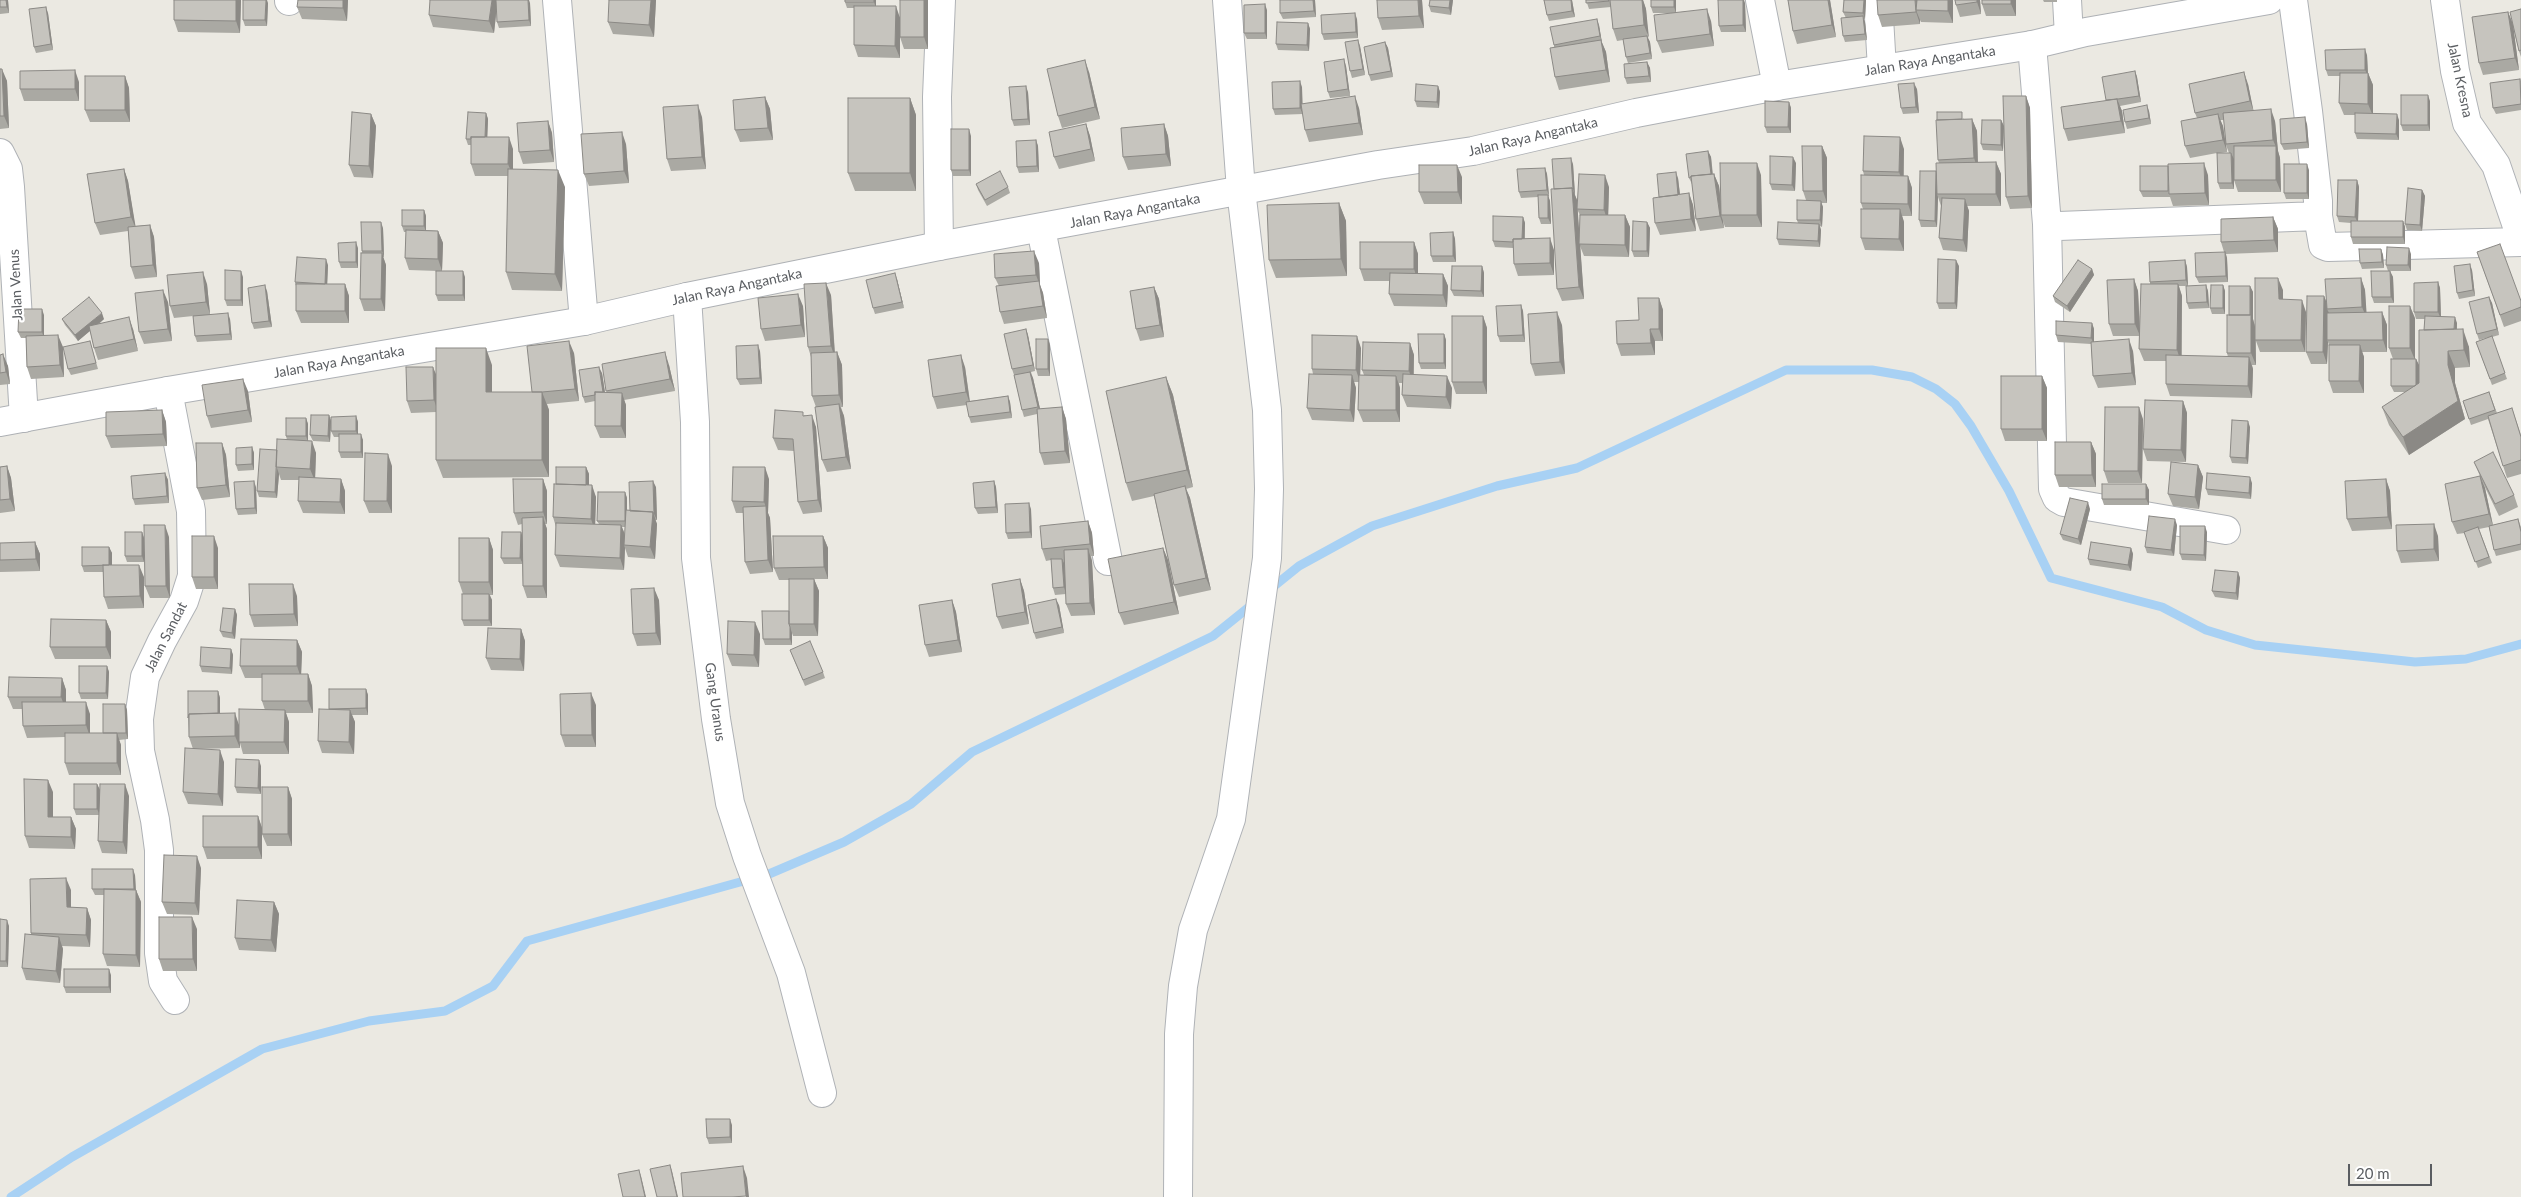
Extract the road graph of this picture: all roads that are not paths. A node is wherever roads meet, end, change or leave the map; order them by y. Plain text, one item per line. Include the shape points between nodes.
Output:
1 (557, 0) edge
2 (941, 0) edge
3 (1227, 0) edge
4 (1760, 0) edge
5 (1878, 0) edge
6 (2067, 0) edge
7 (2269, 0) edge
8 (2292, 0) edge
9 (2445, 0) edge
10 (2069, 36) junction
11 (2032, 45) junction
12 (1882, 69) junction
13 (1777, 86) junction
14 (0, 153) edge
15 (1241, 190) junction
16 (2318, 216) junction
17 (2048, 224) junction
18 (1042, 229) junction
19 (2521, 238) edge
20 (2521, 242) edge
21 (939, 246) junction
22 (687, 297) junction
23 (584, 321) junction
24 (168, 391) junction
25 (12, 420) edge
26 (2226, 530) dead end
27 (1108, 561) edge
28 (176, 1000) dead end
29 (822, 1093) dead end
30 (1178, 1197) edge

1 - 23 street
2 - 21 street via 937,97
3 - 15 street
4 - 13 street
5 - 12 street
6 - 10 street
7 - 10 street, Jalan Raya Angantaka
8 - 16 street via 2308,111
9 - 19 street, Jalan Kresna via 2468,123 2496,165
10 - 11 street, Jalan Raya Angantaka
11 - 12 street, Jalan Raya Angantaka
11 - 17 street
12 - 13 street, Jalan Raya Angantaka
13 - 15 street, Jalan Raya Angantaka via 1636,113 1473,151
14 - 25 street, Jalan Venus via 8,169 10,188
15 - 18 street, Jalan Raya Angantaka
15 - 30 street via 1267,410 1267,558 1231,819 1193,930 1183,986 1179,1034
16 - 17 street
16 - 20 street via 2323,245 2328,247
17 - 26 street via 2054,489 2057,498 2064,502
18 - 21 street, Jalan Raya Angantaka
18 - 27 street
21 - 22 street, Jalan Raya Angantaka
22 - 23 street, Jalan Raya Angantaka
22 - 29 street, Gang Uranus via 695,422 696,558 730,803 790,973
23 - 24 street, Jalan Raya Angantaka
24 - 25 street, Jalan Raya Angantaka
24 - 28 street, Jalan Sandat via 191,511 192,576 184,601 146,677 140,719 140,751 159,850 162,981

